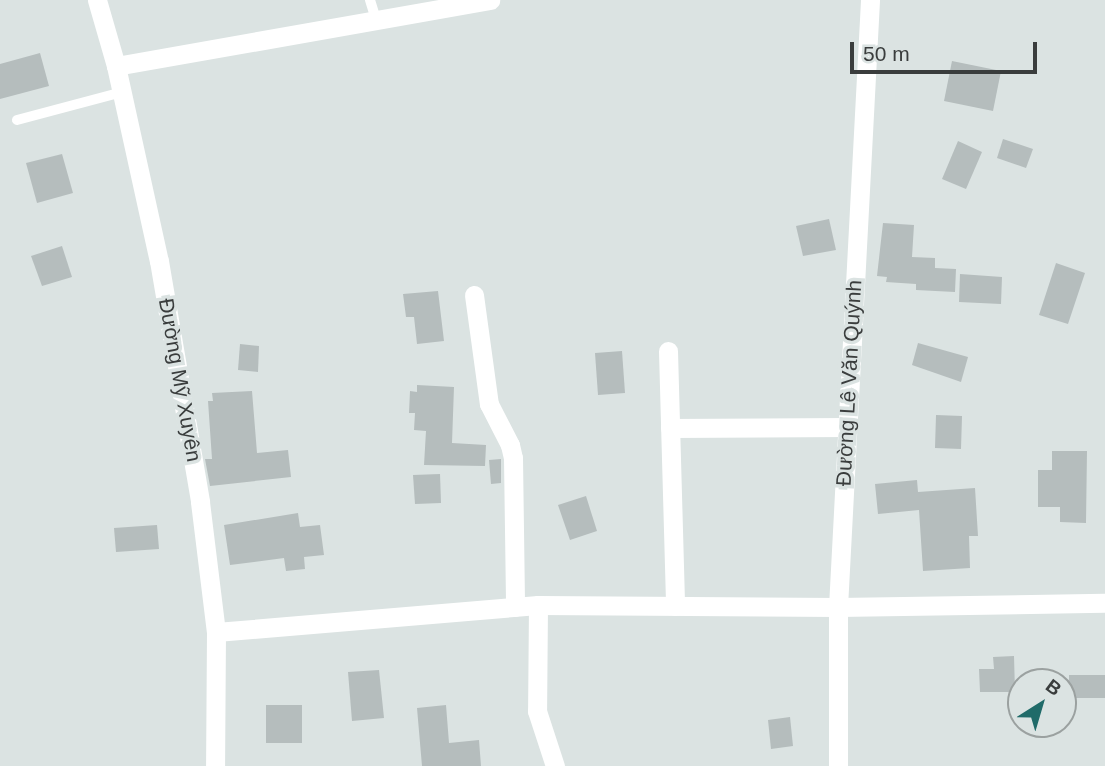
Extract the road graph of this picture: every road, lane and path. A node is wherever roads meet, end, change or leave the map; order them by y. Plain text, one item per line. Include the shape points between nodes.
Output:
1 (97, 0) edge
2 (370, 0) edge
3 (490, 0) edge
4 (870, 0) edge
5 (376, 20) junction
6 (116, 66) junction
7 (122, 92) junction
8 (17, 120) dead end
9 (474, 295) dead end
10 (668, 351) dead end
11 (670, 428) junction
12 (847, 428) junction
13 (1105, 603) edge
14 (538, 605) junction
15 (675, 606) junction
16 (515, 607) junction
17 (838, 607) junction
18 (216, 632) junction
19 (215, 766) edge
20 (555, 766) edge
21 (838, 766) edge

1 - 6 street, Đường Mỹ Xuyên
2 - 5 lane
3 - 5 street
4 - 12 street, Đường Lê Văn Quýnh
5 - 6 street
6 - 7 street, Đường Mỹ Xuyên
7 - 8 lane
7 - 18 street, Đường Mỹ Xuyên via 171,326
9 - 16 street via 489,404 513,458
10 - 11 street
11 - 12 street
11 - 15 street
12 - 17 street, Đường Lê Văn Quýnh
13 - 17 street
14 - 15 street
14 - 16 street
14 - 20 street via 537,711
15 - 17 street
16 - 18 street
17 - 21 street, Đường Lê Văn Quýnh
18 - 19 street, Đường Mỹ Xuyên

